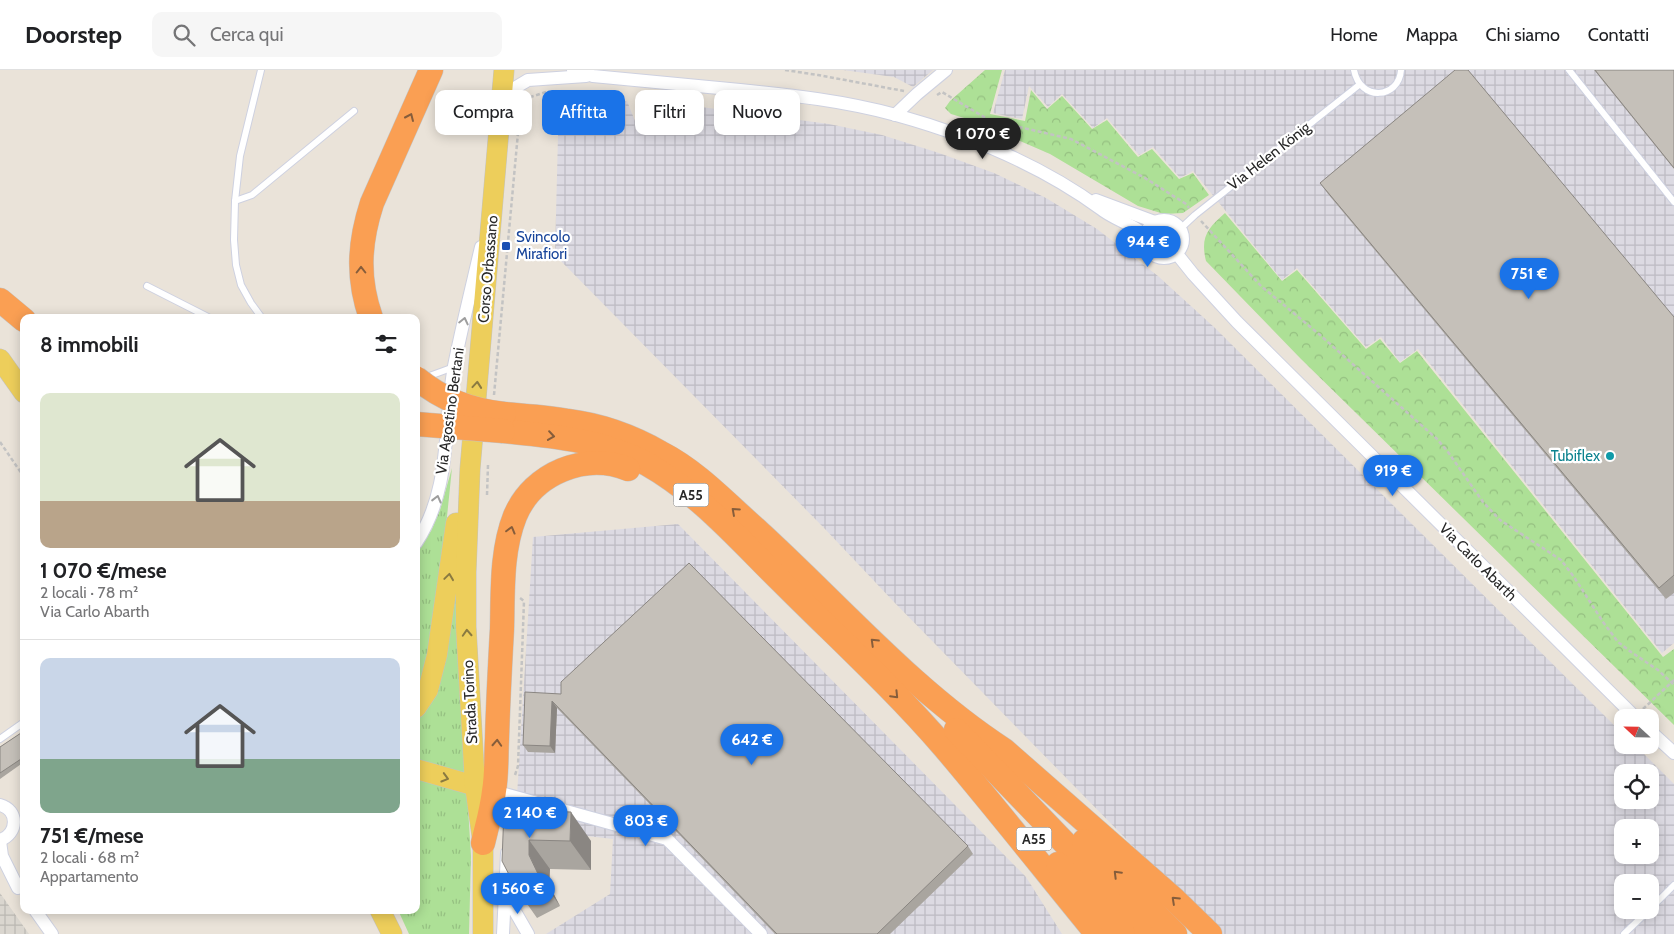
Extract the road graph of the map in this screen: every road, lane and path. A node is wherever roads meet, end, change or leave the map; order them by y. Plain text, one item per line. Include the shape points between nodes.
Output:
1 (261, 70) edge
2 (431, 70) edge
3 (504, 70) edge
4 (573, 70) edge
5 (785, 70) edge
6 (946, 70) edge
7 (1354, 70) edge
8 (1400, 70) edge
9 (1569, 70) edge
10 (593, 76) junction
11 (1359, 85) junction
12 (502, 90) edge
13 (511, 90) edge
14 (542, 93) edge
15 (917, 94) junction
16 (354, 111) dead end
17 (895, 114) junction
18 (499, 135) edge
19 (495, 188) junction
20 (1078, 192) junction
21 (235, 201) junction
22 (1674, 202) edge
23 (1194, 214) junction
24 (1156, 222) junction
25 (1180, 229) junction
26 (1146, 236) junction
27 (1177, 254) junction
28 (147, 286) dead end
29 (0, 300) edge
30 (202, 314) edge
31 (259, 314) edge
32 (370, 314) edge
33 (20, 317) edge
34 (0, 359) edge
35 (454, 367) junction
36 (420, 381) edge
37 (20, 387) edge
38 (500, 414) junction
39 (420, 424) edge
40 (0, 442) edge
41 (479, 466) junction
42 (20, 471) edge
43 (486, 502) dead end
44 (420, 536) edge
45 (517, 597) dead end
46 (836, 636) junction
47 (909, 676) junction
48 (1674, 680) edge
49 (1671, 682) junction
50 (1674, 685) edge
51 (420, 702) edge
52 (1628, 709) edge
53 (1644, 709) edge
54 (20, 725) edge
55 (983, 736) junction
56 (0, 739) edge
57 (1659, 739) edge
58 (943, 746) junction
59 (1674, 753) edge
60 (420, 770) edge
61 (497, 794) junction
62 (0, 805) edge
63 (19, 819) edge
64 (0, 841) edge
65 (483, 843) joint
66 (508, 845) edge
67 (0, 868) edge
68 (1674, 885) edge
69 (20, 890) edge
70 (20, 891) edge
71 (505, 894) junction
72 (1659, 899) edge
73 (38, 914) edge
74 (382, 914) edge
75 (1639, 919) edge
76 (52, 934) edge
77 (392, 934) edge
78 (483, 934) edge
79 (503, 934) edge
80 (528, 934) edge
81 (760, 934) edge
82 (1097, 934) edge
83 (1123, 934) edge
84 (1148, 934) edge
85 (1175, 934) edge
86 (1210, 934) edge
87 (1624, 934) edge

1 - 21 lane via 240,156
32 -> 2 highway via 361,278 361,249 366,223
3 - 12 main road, Corso Orbassano
4 - 10 street
5 - 15 path
6 - 15 street
7 - 11 lane
8 - 11 lane via 1398,81 1387,91 1372,92
9 - 22 lane
10 - 13 street via 528,80
10 - 17 street via 800,96
11 - 23 lane, Via Helen König
14 - 38 path via 521,100
15 - 17 street
15 - 23 path via 932,99 942,92 989,120 1071,139 1145,178 1186,204
16 - 21 lane via 252,195
17 - 20 street via 1002,153
18 - 19 main road, Corso Orbassano
35 -> 19 street, Via Agostino Bertani
41 -> 19 main road, Corso Orbassano
20 - 24 street
20 - 26 street via 1110,216
21 - 31 lane via 236,265 241,285
23 - 25 lane, Via Helen König
23 - 49 path via 1261,286 1437,439 1500,520 1561,560 1618,642
24 - 25 street via 1166,220
24 - 26 street via 1147,230
25 - 27 street via 1183,239
26 - 27 street via 1152,254 1164,258
27 - 52 street, Via Carlo Abarth via 1237,322
28 - 30 lane
29 - 33 highway
34 - 37 main road
35 - 36 lane
44 -> 35 street, Via Agostino Bertani via 434,509 442,477
36 - 38 highway, bridge via 463,405
38 - 39 highway, bridge
38 -> 46 highway, A55 via 550,436 626,455 664,474 711,511
47 -> 38 highway, A55 via 771,543 680,464 630,438 600,428 569,421
40 - 42 path
41 - 43 path
51 -> 41 main road via 428,690 437,655 457,519
61 -> 41 main road, Strada Torino via 466,627 466,572
45 - 61 path via 524,600 518,766
46 -> 58 highway, A55
61 -> 46 highway via 504,578 511,528 531,491 564,468 604,463 629,469 656,483 692,510 758,574
47 - 55 highway
47 - 84 highway, A55 via 937,710
48 - 49 path
49 - 50 path
49 - 53 path
54 - 56 lane
85 -> 55 highway
86 -> 55 highway via 1004,750
57 - 59 street
58 - 82 highway
58 - 83 highway, A55
60 -> 61 main road
61 - 65 highway
61 - 81 street via 667,839
62 - 63 street
63 - 64 street via 12,832
64 - 69 street via 2,856
65 - 78 main road
66 - 71 street
67 - 70 street
68 - 72 lane
71 - 79 street
71 - 80 street
73 - 76 street
74 - 77 main road
75 - 87 lane

